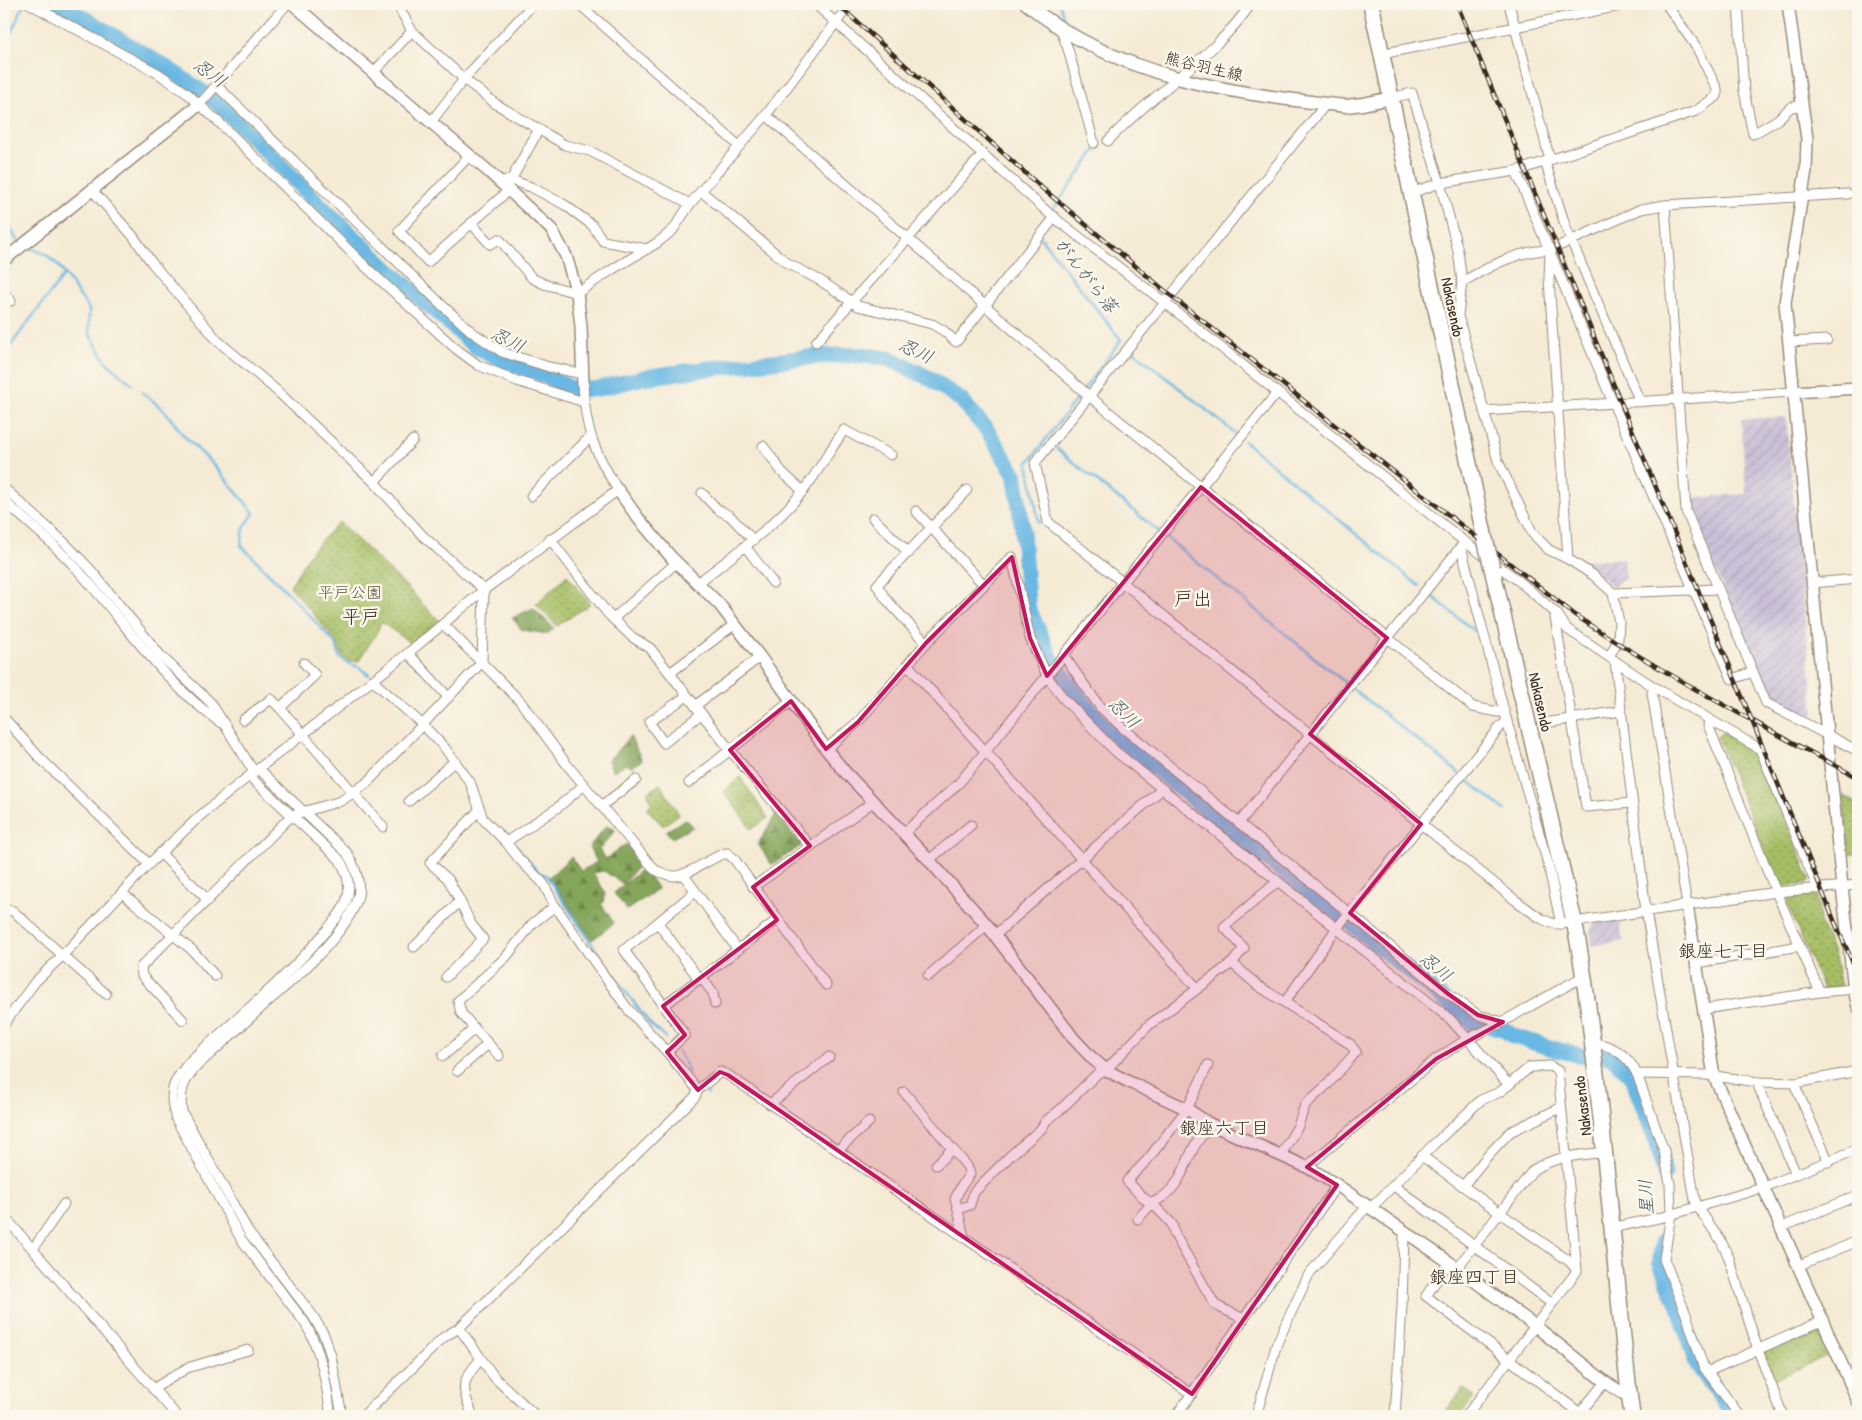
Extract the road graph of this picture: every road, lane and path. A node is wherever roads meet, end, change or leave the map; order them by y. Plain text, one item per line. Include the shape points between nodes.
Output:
1 (30, 4) edge
2 (287, 4) edge
3 (293, 4) edge
4 (397, 4) edge
5 (533, 4) edge
6 (579, 4) edge
7 (814, 4) edge
8 (850, 4) edge
9 (1027, 4) edge
10 (1250, 4) edge
11 (1371, 4) edge
12 (1509, 4) edge
13 (1630, 4) edge
14 (1666, 4) edge
15 (1738, 4) edge
16 (1788, 4) edge
17 (837, 23) junction
18 (1515, 27) junction
19 (1061, 29) junction
20 (412, 31) junction
21 (1380, 54) junction
22 (373, 73) junction
23 (464, 78) junction
24 (1177, 78) junction
25 (217, 86) junction
26 (1390, 98) junction
27 (200, 104) junction
28 (1326, 104) junction
29 (1802, 106) junction
30 (766, 115) junction
31 (431, 122) junction
32 (539, 129) junction
33 (1108, 141) dead end
34 (1094, 143) dead end
35 (739, 146) junction
36 (983, 154) junction
37 (469, 156) junction
38 (1548, 161) junction
39 (1516, 171) junction
40 (1440, 183) junction
41 (510, 185) junction
42 (92, 190) junction
43 (701, 192) junction
44 (1411, 193) junction
45 (1848, 194) dead end
46 (1802, 196) junction
47 (690, 204) junction
48 (1666, 205) junction
49 (1051, 215) junction
50 (471, 223) junction
51 (908, 238) junction
52 (1571, 240) junction
53 (647, 249) junction
54 (1550, 250) junction
55 (4, 260) edge
56 (1462, 282) junction
57 (4, 293) edge
58 (576, 293) junction
59 (11, 301) dead end
60 (852, 302) junction
61 (1164, 302) junction
62 (985, 306) junction
63 (1827, 340) dead end
64 (816, 342) dead end
65 (1789, 342) junction
66 (583, 379) junction
67 (1858, 388) edge
68 (1794, 392) junction
69 (1277, 393) junction
70 (1088, 395) junction
71 (584, 399) junction
72 (1679, 400) junction
73 (1640, 402) junction
74 (1613, 404) junction
75 (1558, 407) junction
76 (1484, 412) junction
77 (590, 437) junction
78 (413, 440) dead end
79 (763, 446) dead end
80 (891, 455) dead end
81 (374, 482) junction
82 (1200, 487) junction
83 (4, 488) edge
84 (618, 490) junction
85 (967, 490) dead end
86 (803, 491) junction
87 (702, 494) dead end
88 (531, 496) dead end
89 (4, 501) edge
90 (916, 511) dead end
91 (872, 518) dead end
92 (932, 528) junction
93 (550, 539) junction
94 (749, 543) junction
95 (1463, 545) junction
96 (62, 546) junction
97 (909, 553) junction
98 (1568, 559) junction
99 (677, 562) junction
100 (1858, 579) edge
101 (699, 582) junction
102 (1123, 582) junction
103 (774, 583) dead end
104 (1812, 583) junction
105 (984, 585) junction
106 (1718, 589) junction
107 (484, 590) junction
108 (1693, 590) junction
109 (1613, 593) junction
110 (1557, 614) junction
111 (614, 619) junction
112 (443, 624) junction
113 (735, 624) junction
114 (1387, 638) junction
115 (926, 643) junction
116 (408, 653) junction
117 (760, 658) junction
118 (1063, 658) junction
119 (1612, 659) junction
120 (482, 662) junction
121 (304, 663) dead end
122 (908, 666) junction
123 (1753, 672) junction
124 (670, 673) junction
125 (1049, 675) junction
126 (372, 680) junction
127 (1654, 687) junction
128 (687, 696) junction
129 (448, 697) junction
130 (791, 701) junction
131 (695, 706) junction
132 (280, 708) junction
133 (1504, 711) junction
134 (1621, 711) junction
135 (701, 714) junction
136 (4, 718) edge
137 (1572, 719) junction
138 (243, 720) dead end
139 (1710, 721) junction
140 (1507, 722) junction
141 (1551, 722) dead end
142 (424, 725) junction
143 (303, 734) junction
144 (1310, 734) junction
145 (1827, 734) junction
146 (826, 749) junction
147 (730, 750) junction
148 (1858, 751) edge
149 (985, 752) junction
150 (455, 761) junction
151 (254, 772) junction
152 (636, 780) dead end
153 (688, 783) dead end
154 (584, 786) junction
155 (1162, 788) junction
156 (354, 792) junction
157 (409, 801) dead end
158 (873, 802) junction
159 (1632, 803) junction
160 (602, 806) junction
161 (480, 809) junction
162 (305, 812) junction
163 (292, 815) junction
164 (1239, 823) junction
165 (1421, 824) junction
166 (971, 825) dead end
167 (383, 827) dead end
168 (904, 833) junction
169 (506, 842) junction
170 (810, 846) junction
171 (160, 853) junction
172 (929, 860) junction
173 (1083, 860) junction
174 (149, 864) junction
175 (683, 874) junction
176 (1278, 882) junction
177 (1858, 885) edge
178 (753, 887) junction
179 (1842, 887) junction
180 (1818, 889) junction
181 (694, 892) junction
182 (1776, 892) junction
183 (122, 893) junction
184 (208, 900) junction
185 (460, 900) junction
186 (1686, 905) junction
187 (555, 906) junction
188 (1646, 911) junction
189 (4, 912) edge
190 (1350, 913) junction
191 (777, 920) junction
192 (658, 923) junction
193 (1567, 923) junction
194 (987, 925) junction
195 (1338, 928) junction
196 (173, 934) junction
197 (995, 935) junction
198 (1800, 946) junction
199 (414, 947) dead end
200 (738, 950) junction
201 (63, 955) junction
202 (1232, 963) junction
203 (1697, 963) junction
204 (215, 976) dead end
205 (928, 976) dead end
206 (1584, 976) junction
207 (446, 977) dead end
208 (700, 978) junction
209 (826, 985) dead end
210 (1197, 988) junction
211 (1854, 989) junction
212 (1820, 992) junction
213 (106, 994) dead end
214 (1284, 1002) junction
215 (715, 1004) dead end
216 (663, 1006) junction
217 (1858, 1007) edge
218 (1704, 1010) junction
219 (183, 1020) dead end
220 (1500, 1023) junction
221 (4, 1024) edge
222 (474, 1029) junction
223 (1467, 1039) junction
224 (1592, 1040) junction
225 (488, 1044) junction
226 (667, 1052) junction
227 (443, 1056) dead end
228 (499, 1056) dead end
229 (829, 1057) dead end
230 (1208, 1065) dead end
231 (1106, 1070) junction
232 (457, 1071) dead end
233 (1858, 1071) edge
234 (1637, 1074) junction
235 (1675, 1075) junction
236 (1714, 1076) junction
237 (1758, 1082) junction
238 (1796, 1083) junction
239 (1508, 1085) junction
240 (698, 1090) junction
241 (904, 1092) dead end
242 (770, 1104) junction
243 (1560, 1108) junction
244 (1187, 1109) junction
245 (868, 1122) dead end
246 (1210, 1124) junction
247 (952, 1149) junction
248 (1858, 1149) edge
249 (838, 1150) junction
250 (1605, 1152) junction
251 (1281, 1155) junction
252 (1422, 1156) junction
253 (1566, 1157) junction
254 (1829, 1162) junction
255 (936, 1165) dead end
256 (1309, 1168) junction
257 (1796, 1174) junction
258 (1337, 1185) junction
259 (1394, 1186) junction
260 (1464, 1186) junction
261 (1762, 1188) junction
262 (1858, 1195) edge
263 (1152, 1203) junction
264 (64, 1204) dead end
265 (1370, 1206) junction
266 (1697, 1206) junction
267 (958, 1209) junction
268 (1500, 1213) junction
269 (1668, 1215) junction
270 (4, 1216) edge
271 (1138, 1219) dead end
272 (1611, 1228) junction
273 (1780, 1228) junction
274 (1407, 1232) junction
275 (964, 1238) junction
276 (1858, 1241) edge
277 (1475, 1246) junction
278 (33, 1249) junction
279 (1453, 1265) junction
280 (1797, 1266) junction
281 (1577, 1270) junction
282 (1551, 1303) junction
283 (1244, 1320) junction
284 (1822, 1321) junction
285 (1534, 1325) junction
286 (459, 1328) junction
287 (248, 1350) dead end
288 (1758, 1350) junction
289 (1508, 1359) junction
290 (480, 1360) junction
291 (1707, 1372) junction
292 (1605, 1382) junction
293 (153, 1389) junction
294 (1192, 1394) junction
295 (1629, 1396) junction
296 (1858, 1401) edge
297 (1581, 1415) edge
298 (177, 1416) edge
299 (331, 1416) edge
300 (342, 1416) edge
301 (363, 1416) edge
302 (473, 1416) edge
303 (536, 1416) edge
304 (1176, 1416) edge
305 (1256, 1416) edge
306 (1395, 1416) edge
307 (1466, 1416) edge
308 (1632, 1416) edge
309 (1740, 1416) edge
310 (1783, 1416) edge

1 - 27 street via 159,74
2 - 25 street
3 - 22 street
4 - 20 street
5 - 23 street
6 - 35 street
7 - 17 street
8 - 17 street
9 - 19 main road, 熊谷羽生線
10 - 24 street via 1213,48
11 - 21 highway, Nakasendo
12 - 18 street
13 - 18 street
14 - 38 street via 1697,48 1717,89 1717,96 1696,111
15 - 29 street via 1744,91 1753,134 1791,107
16 - 29 street
17 - 30 street
17 - 36 street
18 - 21 street
18 - 38 street
19 - 24 main road, 熊谷羽生線 via 1119,59
19 - 34 street
20 - 22 street
20 - 23 street
21 - 26 highway, Nakasendo
22 - 31 street
23 - 31 street
23 - 32 street via 496,104
24 - 28 main road, 熊谷羽生線
24 - 33 street
25 - 27 street
25 - 66 street via 472,332 502,352
26 - 28 main road, 熊谷羽生線 via 1346,106
26 - 40 street via 1412,93
26 - 44 highway, Nakasendo
27 - 42 street
27 - 71 street via 367,268 455,348 478,364 517,381
28 - 61 street
29 - 46 street via 1807,139
30 - 35 street
30 - 51 street
31 - 37 street
32 - 41 street
32 - 47 street via 565,145 590,151
35 - 43 street
36 - 49 street
36 - 51 street
37 - 41 street via 498,181
37 - 50 street via 398,231 428,262
38 - 39 street
38 - 52 street
39 - 40 street
39 - 54 street
40 - 44 street
40 - 56 street via 1458,250
41 - 50 street
41 - 53 street via 531,187 565,206 592,225 603,241
41 - 58 street via 552,230 566,256
42 - 55 street
42 - 81 street via 218,341 276,390
43 - 47 street
43 - 60 street via 787,263
44 - 193 highway, Nakasendo, bridge
45 - 46 street
46 - 48 street
46 - 65 street via 1785,303
47 - 53 street via 674,230
48 - 52 street via 1641,209
48 - 72 street
49 - 61 street
49 - 62 street via 1043,232
50 - 58 street via 490,244 499,239 532,278
51 - 60 street
51 - 62 street
52 - 54 street
52 - 73 street
53 - 58 street
54 - 56 street via 1502,261
54 - 74 street
54 - 75 street
56 - 76 street via 1458,316
57 - 59 street
58 - 66 street via 582,326
60 - 62 street via 932,324 956,342
60 - 64 street
61 - 69 street
61 - 70 street
62 - 70 street
63 - 65 street
65 - 68 street
66 - 71 street
67 - 68 street
68 - 72 street
68 - 104 street
69 - 82 street
69 - 95 street
70 - 82 street
70 - 102 street via 1035,463 1048,522
71 - 77 street
72 - 73 street
72 - 106 street via 1686,511
73 - 74 street
74 - 75 street
74 - 108 street
75 - 76 street
75 - 98 street
76 - 98 street via 1498,461 1533,534 1549,550
77 - 84 street via 598,458
77 - 88 street
78 - 81 street
79 - 86 street via 782,472
80 - 86 street via 844,430
81 - 107 street via 423,536
82 - 102 street
82 - 114 street
83 - 96 street
84 - 93 street
84 - 99 street
85 - 92 street
86 - 94 street
87 - 94 street via 717,509 730,516
89 - 96 street
90 - 92 street
91 - 97 street
92 - 97 street
92 - 105 street
93 - 107 street
93 - 111 street
94 - 101 street
94 - 103 street
95 - 110 street via 1519,581
95 - 114 street
95 - 133 street
96 - 151 street via 155,662 204,712 225,726
97 - 115 street via 877,585
98 - 109 street
99 - 101 street
99 - 111 street
100 - 104 street
101 - 113 street
102 - 118 street
102 - 144 street
104 - 145 street
105 - 115 street
105 - 125 street via 1012,557 1030,638
106 - 108 street
106 - 123 street
107 - 112 street
107 - 120 street
108 - 109 street
108 - 123 street via 1732,679
109 - 119 street via 1619,622
110 - 119 street via 1566,629
110 - 137 street
111 - 124 street via 632,637 650,648
112 - 116 street
112 - 120 street
113 - 117 street
113 - 124 street
114 - 133 street via 1473,707
114 - 144 street
115 - 122 street
116 - 126 street
116 - 129 street
117 - 130 street
117 - 131 street
118 - 125 street
118 - 164 street via 1100,707
119 - 127 street
119 - 134 street
120 - 129 street
120 - 154 street via 520,701
121 - 132 street via 315,675
122 - 146 street via 858,722
122 - 149 street
123 - 145 street via 1766,703
124 - 128 street
125 - 149 street
125 - 155 street via 1063,698 1096,733
126 - 142 street
126 - 143 street
127 - 139 street
127 - 186 street via 1652,693
128 - 131 street
128 - 135 street via 649,722 664,743
129 - 142 street
130 - 146 street
130 - 147 street
131 - 135 street
132 - 138 street via 271,699
132 - 143 street
133 - 140 street
134 - 137 street
134 - 159 street
135 - 147 street
136 - 174 street via 40,758
137 - 141 street
137 - 159 street via 1586,807
139 - 180 street via 1760,749
139 - 182 street via 1708,725
140 - 165 street
140 - 193 street
142 - 150 street
142 - 156 street
143 - 151 street
143 - 156 street
144 - 164 street
144 - 165 street
145 - 148 street
145 - 179 street
146 - 158 street
147 - 153 street
147 - 170 street
149 - 168 street via 958,783
149 - 173 street
150 - 157 street
150 - 161 street via 470,782
151 - 162 street
151 - 163 street
151 - 171 street
152 - 160 street
154 - 160 street
154 - 169 street
155 - 173 street
155 - 176 street
156 - 162 street via 341,801
156 - 167 street
158 - 168 street
158 - 170 street
159 - 188 street
160 - 175 street via 655,870 675,877
161 - 169 street via 483,819
161 - 185 street via 430,862 448,879
162 - 163 street
162 - 300 street via 354,864 359,888 354,906 312,963 187,1077 180,1100 182,1112 250,1233 324,1335
163 - 184 street
163 - 299 street via 346,869 347,900 342,911 304,956 178,1074 172,1091 172,1105 176,1120 241,1239 314,1338 322,1360
164 - 190 street
165 - 190 street
165 - 193 street via 1542,919 1554,924
166 - 172 street
168 - 172 street
169 - 187 street via 543,883
170 - 178 street
171 - 174 street
171 - 184 street
172 - 194 street
173 - 197 street
173 - 210 street
174 - 183 street
175 - 178 street via 719,854 728,853
175 - 181 street
176 - 195 street
176 - 202 street via 1224,927 1244,948
177 - 179 street
178 - 191 street
179 - 180 street
179 - 211 street
180 - 182 street
181 - 192 street
181 - 200 street
182 - 186 street
182 - 198 street
183 - 196 street
183 - 201 street
184 - 196 street
185 - 199 street
185 - 207 street via 470,924 483,939
186 - 188 street
186 - 203 street
187 - 222 street via 532,924 506,957 458,1001 461,1013
187 - 226 street via 627,1008
188 - 193 street
188 - 235 street
189 - 201 street via 13,911
190 - 195 street
190 - 220 street via 1447,993 1478,1015
191 - 200 street
191 - 209 street
192 - 208 street
192 - 216 street via 624,950
193 - 206 highway, Nakasendo
194 - 197 street
194 - 205 street
195 - 214 street
195 - 223 street via 1450,1019
196 - 204 street via 203,960
196 - 219 street via 141,967 142,976
197 - 231 street via 1074,1039
198 - 203 street
198 - 212 street
200 - 208 street
201 - 213 street
201 - 221 street via 35,982
202 - 210 street
202 - 214 street via 1257,985
203 - 218 street
206 - 220 street
206 - 224 highway, Nakasendo
208 - 215 street via 713,993
208 - 216 street
210 - 231 street via 1150,1025
211 - 212 street
211 - 217 street
212 - 218 street
214 - 251 street via 1350,1044 1356,1052 1305,1105 1298,1126
216 - 226 street via 685,1035
218 - 236 street
220 - 223 street
222 - 225 street
222 - 227 street
223 - 239 street
223 - 256 street via 1417,1073
224 - 234 street via 1612,1047 1633,1065
224 - 250 highway, Nakasendo
225 - 228 street
225 - 232 street
226 - 240 street
229 - 242 street
230 - 244 street
231 - 244 street
231 - 267 street via 1098,1073 1011,1155 974,1192 970,1205
233 - 238 street
234 - 235 street
234 - 269 street via 1664,1151 1670,1184
235 - 236 street
235 - 266 street
236 - 237 street
236 - 261 street
237 - 238 street
237 - 257 street
238 - 254 street
239 - 243 street via 1530,1067 1550,1066 1558,1071
239 - 252 street via 1481,1100
240 - 242 street via 720,1072 728,1074
240 - 286 street via 695,1097
241 - 247 street
242 - 249 street
243 - 253 street
243 - 260 street via 1510,1132
244 - 246 street
244 - 263 street via 1127,1181
245 - 249 street
246 - 251 street
246 - 263 street via 1179,1182 1164,1198
247 - 255 street
247 - 267 street via 970,1174 955,1199
248 - 254 street
249 - 275 street
250 - 253 street
250 - 272 highway, Nakasendo
251 - 256 street
252 - 259 street
252 - 260 street
253 - 268 street via 1548,1161 1533,1170
253 - 281 street
254 - 257 street
256 - 258 street
257 - 261 street
258 - 265 street
258 - 283 street
259 - 265 street
259 - 277 street
260 - 268 street
261 - 266 street
261 - 273 street
262 - 273 street
263 - 271 street
263 - 283 street via 1172,1224 1175,1235 1215,1305
264 - 278 street
265 - 274 street
265 - 305 street via 1362,1211 1309,1274 1277,1343
266 - 269 street
266 - 288 street via 1729,1258
267 - 275 street
268 - 277 street
268 - 281 street
269 - 272 street
269 - 291 street via 1664,1259
270 - 278 street
272 - 295 highway, Nakasendo
273 - 280 street
274 - 279 street
274 - 306 street via 1404,1236
275 - 294 street
276 - 280 street
277 - 279 street
277 - 282 street
278 - 293 street
279 - 285 street
279 - 289 street via 1426,1296
280 - 284 street
281 - 282 street
282 - 285 street
283 - 294 street
284 - 288 street
284 - 296 street
285 - 289 street
285 - 292 street
286 - 290 street
286 - 301 street via 444,1337
287 - 293 street via 187,1368
288 - 291 street
288 - 310 street
289 - 297 street
289 - 307 street
290 - 302 street via 464,1382 464,1394
290 - 303 street via 494,1378
291 - 309 street
292 - 295 street
292 - 297 street
293 - 298 street
294 - 304 street
295 - 308 highway, Nakasendo

